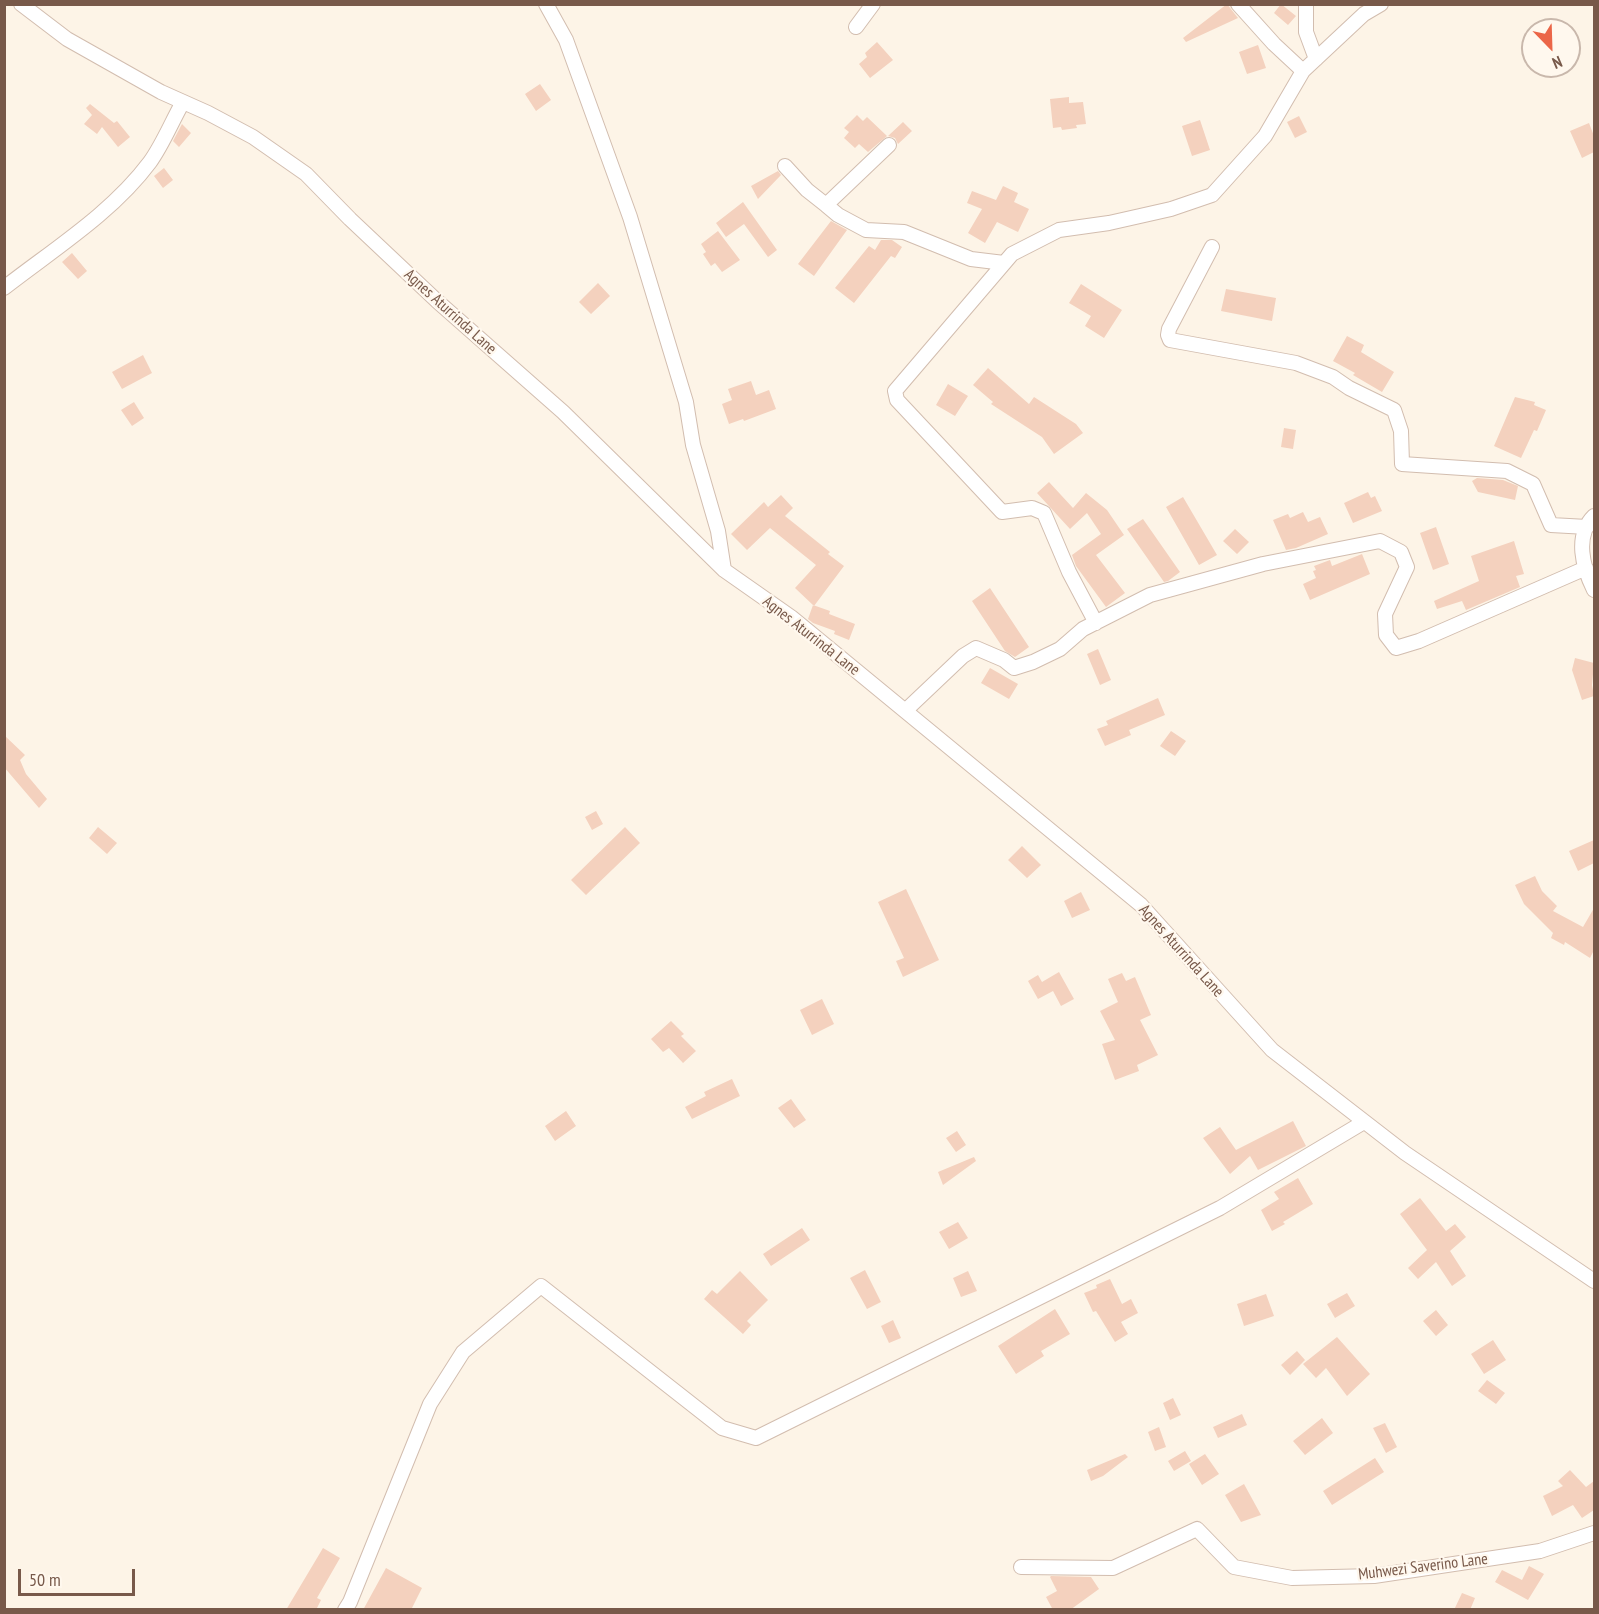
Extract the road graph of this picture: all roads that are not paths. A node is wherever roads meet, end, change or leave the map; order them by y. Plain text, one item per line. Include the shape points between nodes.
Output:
1 (21, 4) edge
2 (546, 4) edge
3 (873, 4) edge
4 (1238, 4) edge
5 (1306, 4) edge
6 (1381, 4) edge
7 (856, 27) dead end
8 (1316, 58) junction
9 (1303, 71) junction
10 (183, 102) junction
11 (889, 145) dead end
12 (785, 166) dead end
13 (826, 205) junction
14 (1212, 247) dead end
15 (1004, 263) junction
16 (4, 288) edge
17 (1591, 521) edge
18 (1586, 567) junction
19 (724, 570) junction
20 (1594, 590) edge
21 (1096, 623) junction
22 (905, 711) junction
23 (1364, 1122) junction
24 (1594, 1281) edge
25 (1594, 1533) edge
26 (1022, 1567) dead end
27 (345, 1610) edge

1 - 10 street, Agnes Aturrinda Lane via 67,39
2 - 19 street via 566,40 630,217 686,402
3 - 7 street
4 - 9 street
5 - 8 street via 1306,32
6 - 8 street via 1364,14
8 - 9 street
9 - 15 street via 1265,136 1212,195 1171,209 1059,230 1012,254
10 - 16 street via 150,161 119,197
10 - 19 street, Agnes Aturrinda Lane via 253,137 306,174 437,301 563,412
11 - 13 street
12 - 13 street
13 - 15 street via 866,230 903,232 971,259
14 - 17 street via 1169,329 1170,340 1296,363 1333,377 1395,410 1401,431 1402,464 1507,471 1533,484 1551,525
15 - 21 street via 895,391 897,400 1002,512 1032,508 1044,513
17 - 18 street via 1582,541
18 - 20 street
18 - 21 street via 1396,648 1386,635 1385,614 1407,567 1401,552 1380,541 1263,564 1150,595
19 - 22 street, Agnes Aturrinda Lane via 790,617
21 - 22 street via 1060,649 1014,668 976,648
22 - 23 street, Agnes Aturrinda Lane via 1141,906 1272,1050
23 - 24 street, Agnes Aturrinda Lane via 1405,1154
23 - 27 street via 1220,1208 756,1438 722,1428 541,1286 463,1352 430,1404
25 - 26 street, Muhwezi Saverino Lane via 1540,1551 1374,1576 1292,1578 1234,1567 1197,1529 1113,1568

